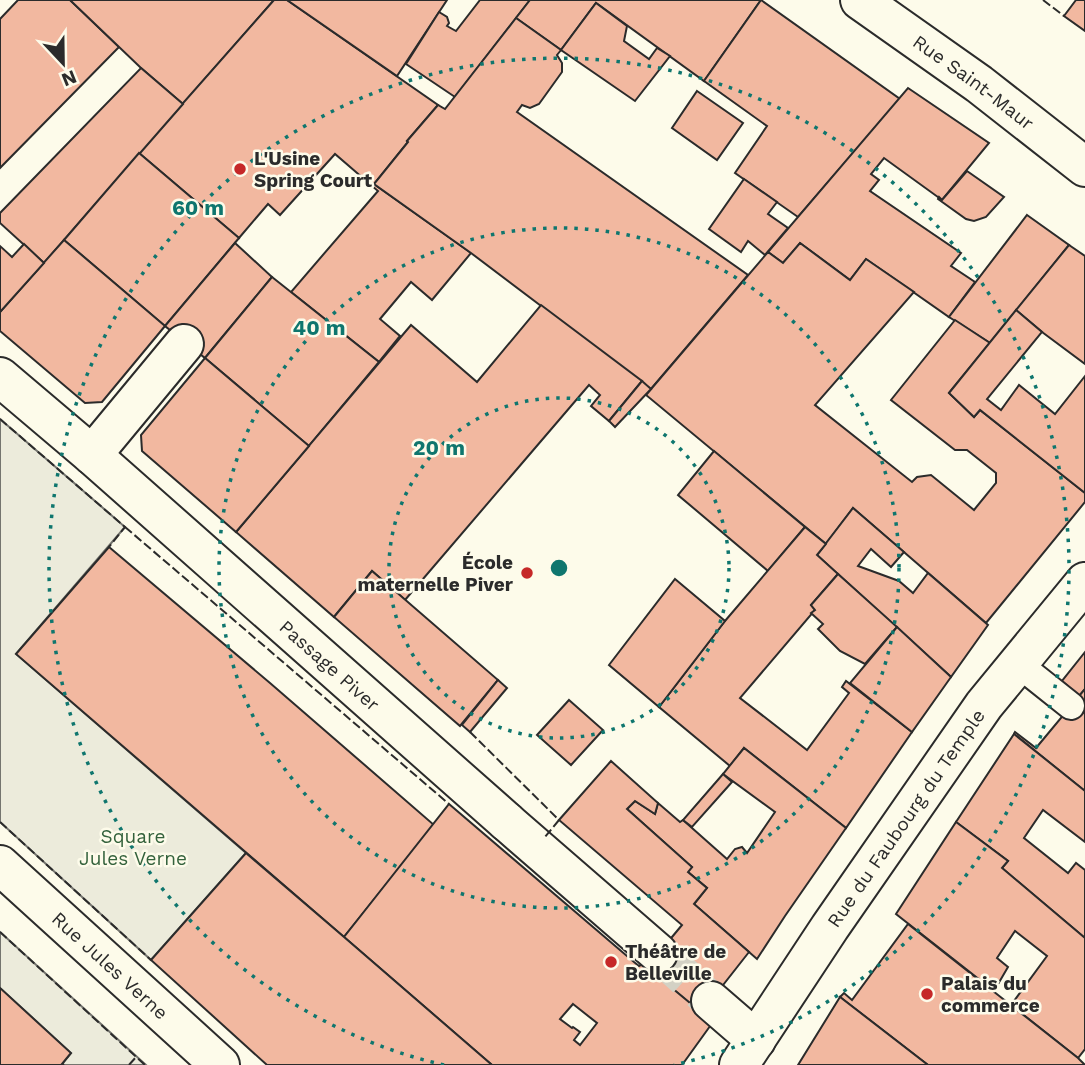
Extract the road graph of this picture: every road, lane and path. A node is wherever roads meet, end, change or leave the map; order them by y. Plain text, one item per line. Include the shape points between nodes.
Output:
1 (860, 0) edge
2 (1085, 167) edge
3 (184, 344) dead end
4 (0, 377) edge
5 (92, 455) junction
6 (1085, 582) edge
7 (1017, 663) junction
8 (1072, 706) dead end
9 (0, 865) edge
10 (658, 953) tunnel mouth
11 (711, 1000) tunnel mouth
12 (748, 1053) edge
13 (220, 1065) edge

1 - 2 street, Rue Saint-Maur
3 - 5 street
4 - 5 street, Passage Piver
5 - 10 street, Passage Piver
6 - 7 street, Rue du Faubourg du Temple
7 - 8 lane
7 - 12 street, Rue du Faubourg du Temple via 830,927
9 - 13 street, Rue Jules Verne
11 - 12 street

